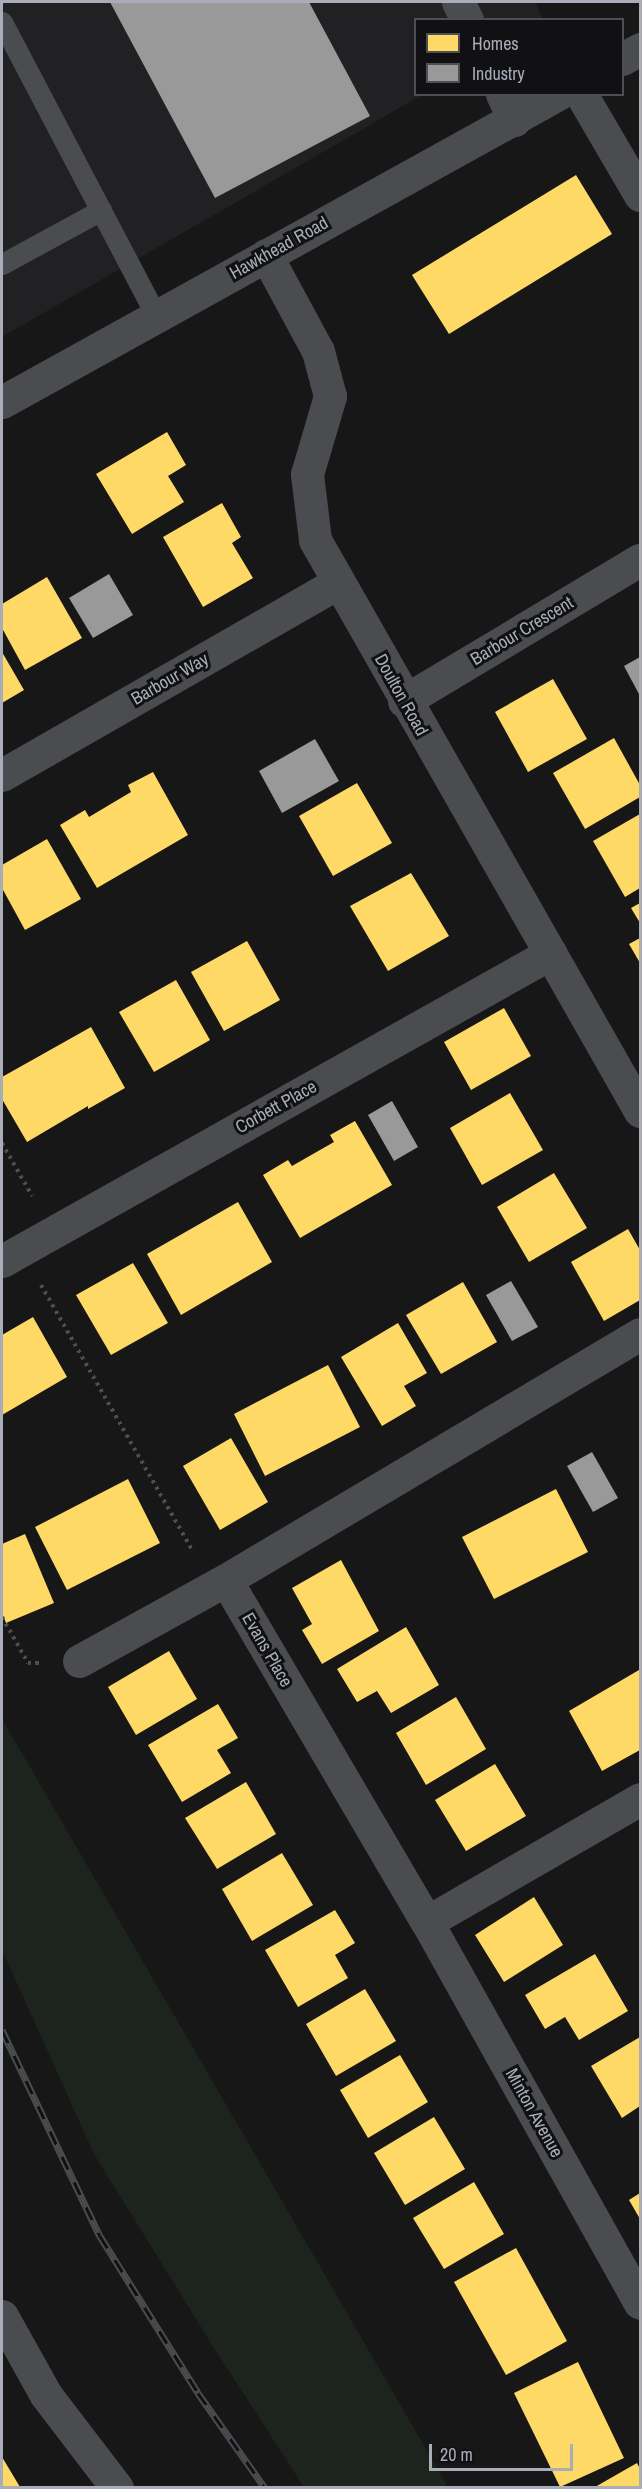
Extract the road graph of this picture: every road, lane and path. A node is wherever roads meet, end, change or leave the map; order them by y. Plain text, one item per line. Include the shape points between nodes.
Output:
1 (458, 2) edge
2 (465, 18) edge
3 (2, 22) edge
4 (640, 49) edge
5 (624, 58) edge
6 (550, 96) edge
7 (582, 96) edge
8 (508, 107) edge
9 (640, 195) edge
10 (101, 210) junction
11 (266, 255) junction
12 (2, 264) edge
13 (156, 315) junction
14 (2, 402) edge
15 (640, 560) edge
16 (339, 582) junction
17 (404, 701) junction
18 (2, 775) edge
19 (551, 953) junction
20 (640, 1111) edge
21 (2, 1143) edge
22 (54, 1233) junction
23 (12, 1256) edge
24 (640, 1335) edge
25 (220, 1583) junction
26 (2, 1617) edge
27 (78, 1661) joint
28 (640, 1799) edge
29 (427, 1922) junction
30 (640, 2303) edge
31 (2, 2316) edge
32 (117, 2487) edge

1 - 2 street
3 - 10 lane
4 - 5 street
6 - 8 street, Hawkhead Road
7 - 9 street
8 - 11 street, Hawkhead Road
10 - 12 lane
10 - 13 lane
11 - 13 street, Hawkhead Road
11 - 16 street, Doulton Road via 318,351 330,396 307,474 315,540
13 - 14 street, Hawkhead Road
15 - 17 street, Barbour Crescent
16 - 17 street, Doulton Road
16 - 18 street, Barbour Way
17 - 19 street, Doulton Road
19 - 20 street, Doulton Road
19 - 22 street, Corbett Place
21 - 22 path
22 - 23 street, Corbett Place
23 - 25 path
24 - 25 street
25 - 27 street
25 - 29 street, Evans Place
26 - 27 path via 28,1663
28 - 29 street
29 - 30 street, Minton Avenue
31 - 32 street via 46,2395

